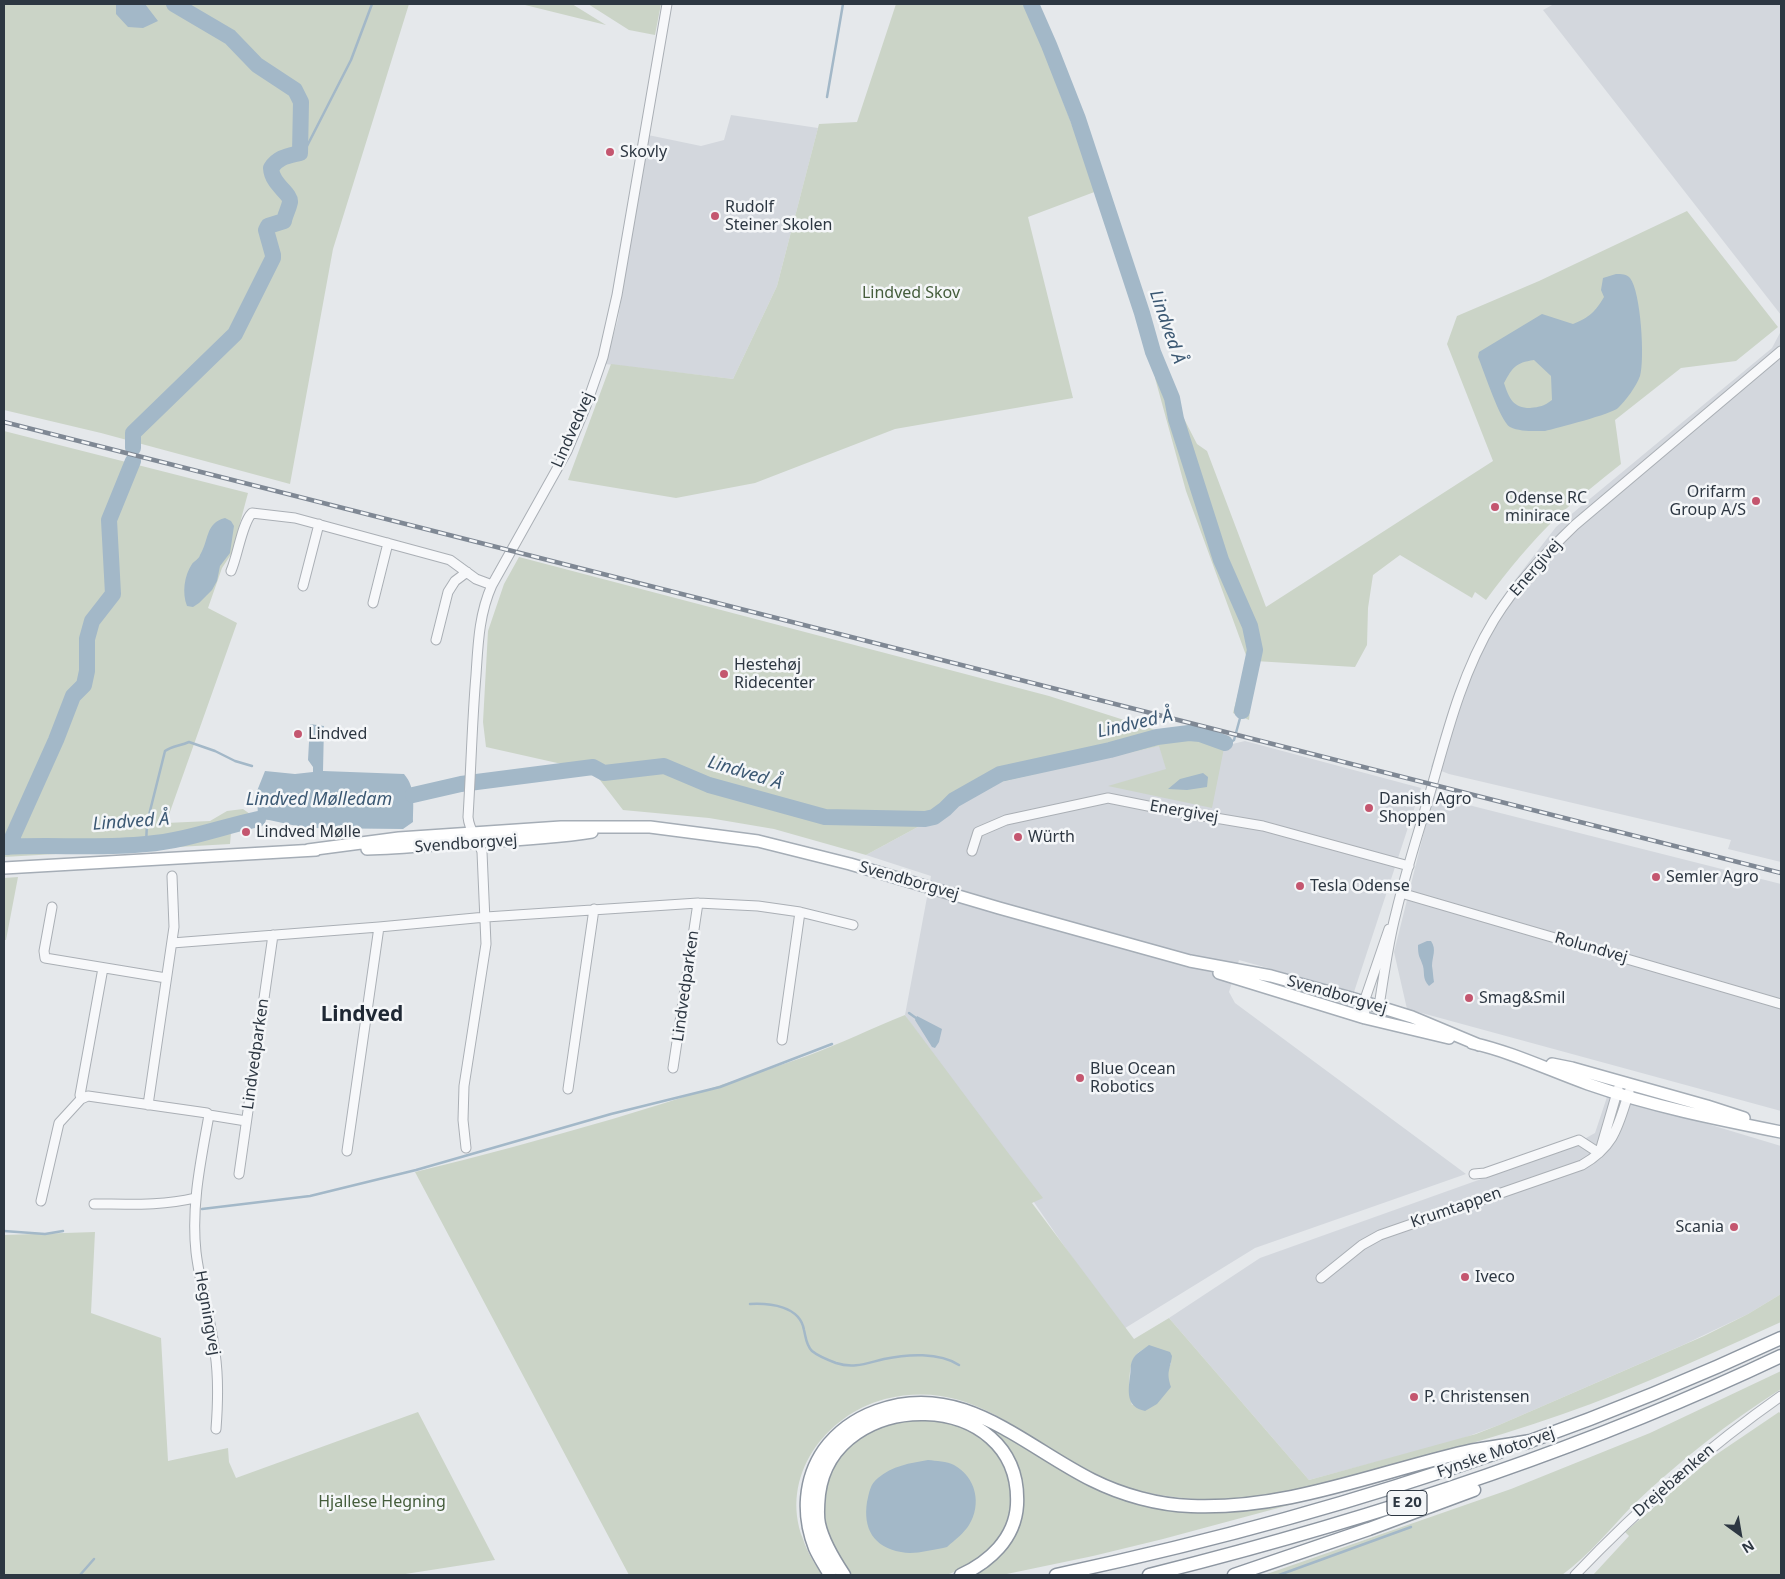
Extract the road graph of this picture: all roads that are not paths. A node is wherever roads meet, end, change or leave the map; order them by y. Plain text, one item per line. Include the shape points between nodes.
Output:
1 (667, 4) edge
2 (1781, 351) edge
3 (319, 524) junction
4 (388, 544) junction
5 (231, 571) dead end
6 (467, 572) junction
7 (492, 585) junction
8 (303, 586) dead end
9 (373, 603) dead end
10 (436, 640) dead end
11 (475, 837) junction
12 (972, 851) dead end
13 (1409, 866) junction
14 (4, 868) edge
15 (172, 876) dead end
16 (1401, 893) junction
17 (698, 903) junction
18 (52, 907) dead end
19 (594, 909) junction
20 (800, 912) junction
21 (1396, 913) junction
22 (486, 917) junction
23 (853, 925) dead end
24 (379, 927) junction
25 (273, 935) junction
26 (172, 943) junction
27 (1190, 961) junction
28 (103, 968) junction
29 (166, 978) junction
30 (1781, 1004) edge
31 (1379, 1006) junction
32 (1365, 1009) junction
33 (782, 1040) dead end
34 (1479, 1045) junction
35 (673, 1068) dead end
36 (568, 1089) dead end
37 (1624, 1089) junction
38 (81, 1100) junction
39 (148, 1105) junction
40 (209, 1115) junction
41 (246, 1121) junction
42 (1781, 1131) edge
43 (466, 1148) dead end
44 (347, 1151) dead end
45 (1599, 1153) junction
46 (239, 1174) dead end
47 (1474, 1174) dead end
48 (195, 1198) junction
49 (41, 1201) dead end
50 (94, 1204) dead end
51 (1321, 1278) dead end
52 (1781, 1338) edge
53 (1781, 1356) edge
54 (1781, 1396) edge
55 (1659, 1412) junction
56 (216, 1429) dead end
57 (1531, 1441) junction
58 (838, 1573) edge
59 (961, 1575) edge
60 (1056, 1575) edge
61 (1149, 1575) edge
62 (1234, 1575) edge
63 (1575, 1575) edge

1 - 7 street, Lindvedvej via 617,295 603,357 567,451
2 - 13 street, Energivej via 1574,525 1514,590 1478,649 1462,686
3 - 4 street
3 - 5 street via 252,513 247,518
3 - 8 street
4 - 6 street via 450,560
4 - 9 street
6 - 7 street
6 - 10 street via 451,586
7 - 11 street, Lindvedvej via 479,627 472,726 468,817
11 - 14 main road, Svendborgvej via 401,848 308,850
11 - 22 street via 482,856
11 - 27 main road, Svendborgvej via 566,836 624,826 705,833 777,845
12 - 13 street, Energivej via 978,832 1006,820 1108,798 1262,826
13 - 16 street, Energivej
15 - 26 street
16 - 21 street, Energivej
16 - 30 street, Rolundvej
17 - 19 street
17 - 20 street
17 - 35 street, Lindvedparken
18 - 28 street via 45,958
19 - 22 street
19 - 36 street
20 - 23 street
20 - 33 street
21 - 31 street, Energivej
21 - 32 street, Energivej via 1383,944
22 - 24 street
22 - 43 street via 486,944 464,1086
24 - 25 street
24 - 44 street
25 - 26 street
25 - 41 street, Lindvedparken
26 - 29 street
27 - 32 main road, Svendborgvej via 1242,980
27 - 32 main road, Svendborgvej via 1271,976
28 - 29 street
28 - 38 street
29 - 39 street
31 - 32 main road, Svendborgvej
31 - 34 main road, Svendborgvej
32 - 34 main road, Svendborgvej
34 - 37 main road, Svendborgvej via 1526,1059 1588,1084
37 - 42 main road, Svendborgvej via 1707,1106
37 - 45 street
38 - 39 street via 88,1096
38 - 49 street via 60,1124
39 - 40 street
40 - 41 street
40 - 48 street, Hegningvej
41 - 46 street, Lindvedparken
45 - 47 street, Krumtappen via 1579,1140
45 - 51 street, Krumtappen via 1582,1165 1380,1235 1362,1245
48 - 50 street via 161,1204
48 - 56 street, Hegningvej via 196,1253 219,1392
52 - 57 highway, Fynske Motorvej / E 20 via 1691,1379
53 - 55 highway, Fynske Motorvej / E 20
54 - 63 street, Drejebænken via 1671,1481
55 - 61 highway, Fynske Motorvej / E 20 via 1444,1491 1247,1551
55 - 62 highway via 1582,1449 1369,1529
57 - 58 highway via 1466,1452 1290,1498 1221,1507 1188,1506 1155,1502 1093,1481 974,1413 947,1405 918,1402 890,1406 867,1414 830,1442 816,1461 809,1483 806,1504 815,1549
57 - 60 highway, Fynske Motorvej / E 20 via 1338,1505 1212,1539
58 - 59 highway via 819,1523 820,1485 826,1466 849,1438 871,1425 895,1416 922,1413 948,1416 992,1438 1014,1472 1017,1489 1014,1522 998,1550

